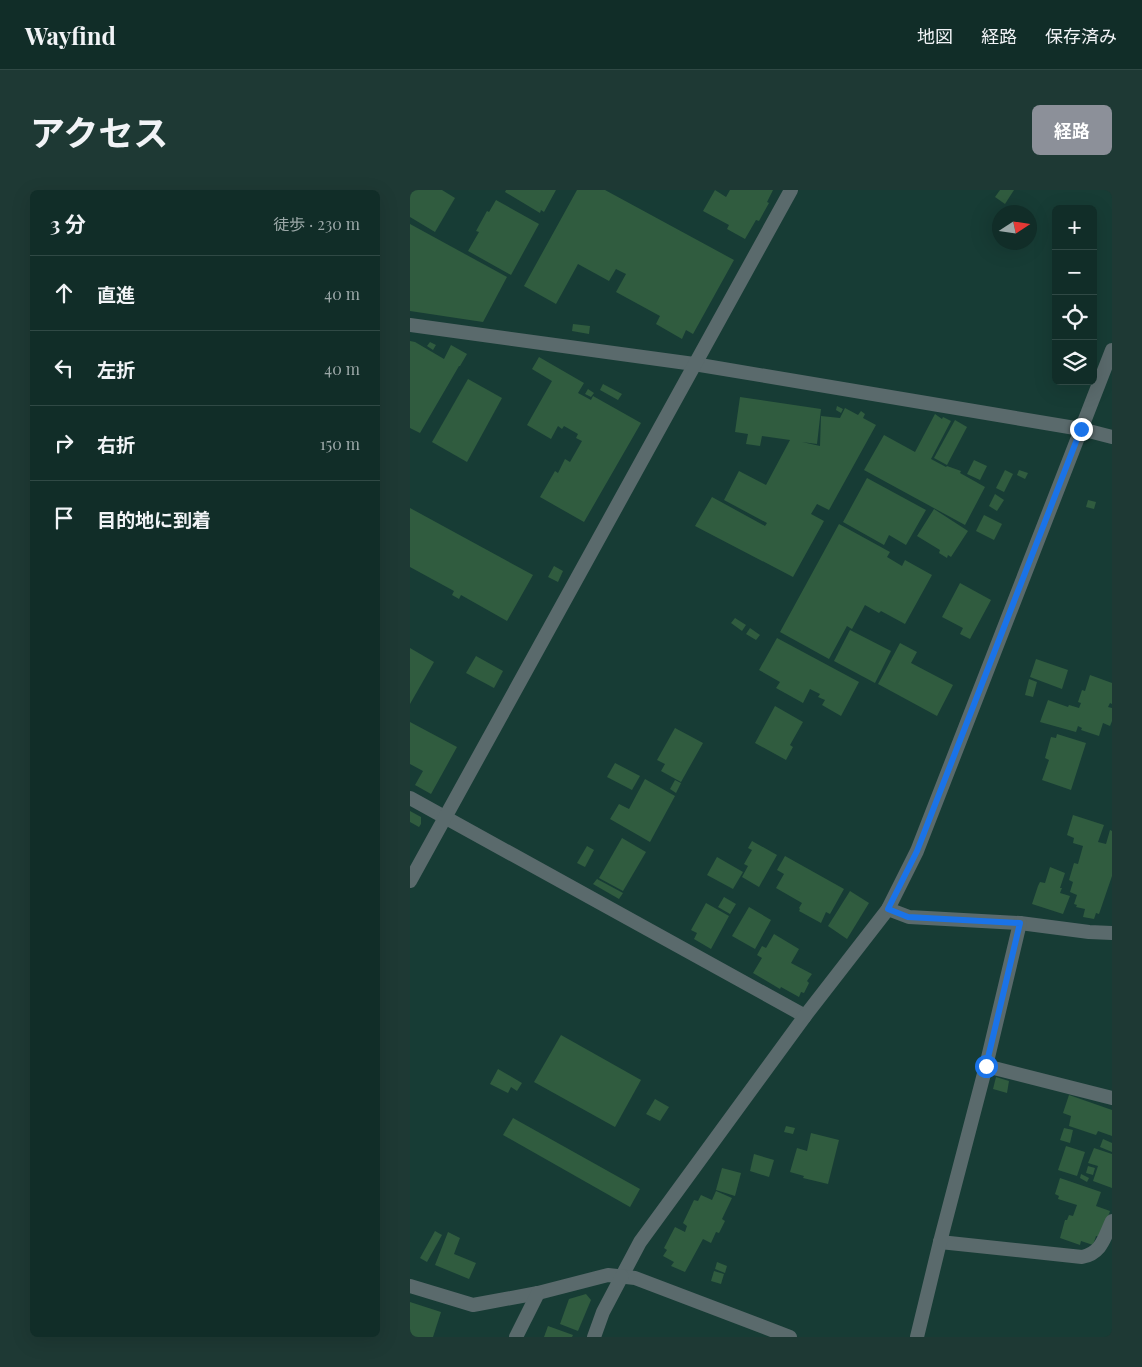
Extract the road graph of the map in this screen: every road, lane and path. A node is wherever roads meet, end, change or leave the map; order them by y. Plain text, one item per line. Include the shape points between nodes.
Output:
1 (791, 190) edge
2 (410, 325) edge
3 (1112, 350) edge
4 (694, 364) junction
5 (1081, 429) junction
6 (1112, 437) edge
7 (410, 798) edge
8 (445, 818) junction
9 (410, 881) edge
10 (888, 909) junction
11 (1020, 923) junction
12 (1112, 933) edge
13 (805, 1016) junction
14 (986, 1066) junction
15 (1112, 1098) edge
16 (1112, 1221) edge
17 (940, 1242) junction
18 (622, 1276) junction
19 (410, 1286) edge
20 (538, 1293) junction
21 (516, 1337) edge
22 (594, 1337) edge
23 (790, 1337) edge
24 (917, 1337) edge

1 - 4 street
2 - 4 street
3 - 5 street
4 - 5 street
4 - 8 street
5 - 6 street
5 - 10 street via 917,851
7 - 8 street
8 - 9 street
8 - 13 street
10 - 11 street via 908,917
10 - 13 street
11 - 12 street
11 - 14 street
13 - 18 street via 640,1242
14 - 15 street
14 - 17 street
16 - 17 street via 1098,1250 1082,1257
17 - 24 street
18 - 20 street via 608,1276
18 - 22 street
18 - 23 street via 635,1278
19 - 20 street via 473,1305
20 - 21 street

